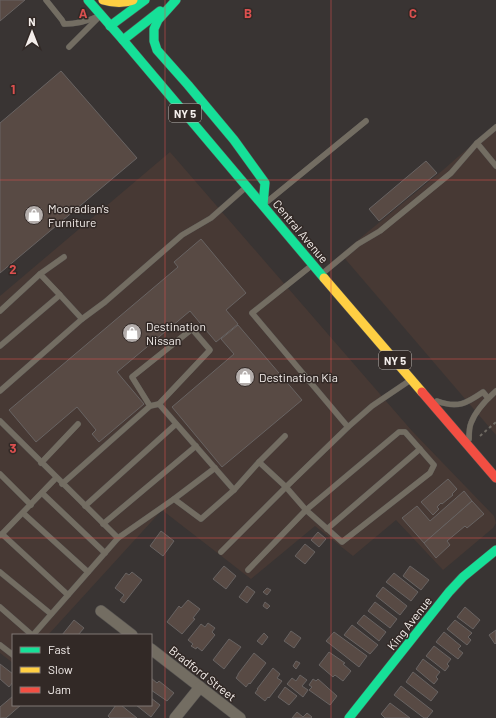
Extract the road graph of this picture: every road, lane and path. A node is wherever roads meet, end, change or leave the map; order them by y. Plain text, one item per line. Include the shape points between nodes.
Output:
1 (46, 0) edge
2 (88, 0) edge
3 (102, 0) edge
4 (133, 0) edge
5 (145, 0) edge
6 (175, 0) edge
7 (101, 15) junction
8 (110, 26) junction
9 (123, 40) junction
10 (69, 47) dead end
11 (366, 121) dead end
12 (496, 126) edge
13 (477, 143) junction
14 (496, 166) edge
15 (247, 187) junction
16 (263, 205) junction
17 (64, 256) dead end
18 (312, 264) junction
19 (40, 274) junction
20 (321, 274) junction
21 (60, 295) junction
22 (0, 311) edge
23 (82, 319) junction
24 (0, 346) edge
25 (411, 379) junction
26 (0, 391) edge
27 (496, 391) edge
28 (426, 396) junction
29 (488, 398) junction
30 (159, 404) junction
31 (150, 406) junction
32 (0, 421) edge
33 (496, 422) edge
34 (78, 424) dead end
35 (176, 424) junction
36 (348, 427) junction
37 (285, 436) dead end
38 (468, 445) junction
39 (196, 446) junction
40 (420, 449) junction
41 (259, 462) junction
42 (41, 463) junction
43 (215, 468) junction
44 (1, 477) edge
45 (56, 478) junction
46 (496, 478) edge
47 (62, 484) junction
48 (286, 487) junction
49 (234, 490) junction
50 (42, 493) junction
51 (174, 500) junction
52 (31, 505) junction
53 (85, 506) junction
54 (306, 510) junction
55 (23, 513) junction
56 (103, 524) junction
57 (327, 529) junction
58 (1, 535) edge
59 (118, 538) junction
60 (496, 550) edge
61 (221, 552) dead end
62 (105, 553) junction
63 (248, 570) dead end
64 (0, 572) edge
65 (88, 572) junction
66 (68, 595) junction
67 (0, 607) edge
68 (101, 611) dead end
69 (51, 614) junction
70 (31, 634) edge
71 (33, 634) edge
72 (131, 634) edge
73 (0, 644) edge
74 (152, 650) edge
75 (12, 654) edge
76 (200, 687) junction
77 (175, 718) edge
78 (240, 718) edge
79 (349, 718) edge

1 - 7 lane via 64,24 88,21
2 - 7 main road, Central Avenue / NY 5
3 - 4 main road via 127,3
5 - 8 main road
6 - 9 main road
6 - 16 main road via 158,20 154,29 157,50 234,140 265,183
7 - 8 main road, Central Avenue / NY 5
7 - 10 lane
8 - 9 main road, Central Avenue / NY 5
9 - 15 main road, Central Avenue / NY 5
11 - 16 lane
12 - 13 lane
13 - 14 lane
13 - 20 lane via 451,173 380,231 358,244
15 - 16 main road, Central Avenue / NY 5
15 - 23 lane via 211,218 182,235
16 - 18 main road, Central Avenue / NY 5
17 - 19 lane
18 - 20 main road, Central Avenue / NY 5
18 - 36 lane via 252,313
19 - 21 lane
19 - 22 lane
20 - 25 main road, Central Avenue / NY 5
21 - 23 lane
21 - 24 lane
23 - 26 lane
25 - 28 main road, Central Avenue / NY 5
25 - 36 lane via 372,406
27 - 29 lane
28 - 29 lane via 442,403 458,404 469,402 483,392
28 - 38 main road, Central Avenue / NY 5
29 - 38 lane via 471,423
30 - 31 lane
30 - 31 lane via 210,350 192,329 132,377
30 - 35 lane
31 - 47 lane
32 - 42 lane
33 - 38 path
34 - 42 lane
35 - 39 lane
35 - 53 lane
36 - 48 lane
37 - 41 lane
38 - 46 main road, Central Avenue / NY 5
39 - 43 lane
39 - 56 lane
40 - 54 lane via 405,432 399,432
40 - 57 lane
40 - 57 lane via 434,465 430,473 342,542
41 - 48 lane
41 - 49 lane
42 - 45 lane
43 - 49 lane
43 - 51 lane
44 - 52 lane
45 - 47 lane
45 - 50 lane
47 - 53 lane
48 - 54 lane
48 - 61 lane
49 - 51 lane via 201,519
50 - 52 lane
50 - 62 lane
51 - 59 lane
52 - 55 lane
53 - 56 lane
54 - 57 lane
54 - 63 lane
55 - 58 lane
55 - 65 lane
56 - 59 lane
58 - 66 lane
59 - 62 lane
60 - 79 main road, King Avenue via 449,592
62 - 65 lane
64 - 69 lane
65 - 66 lane
66 - 69 lane
67 - 70 lane
68 - 72 street
69 - 71 lane
73 - 75 lane
74 - 76 street, Bradford Street
76 - 77 street
76 - 78 street, Bradford Street

